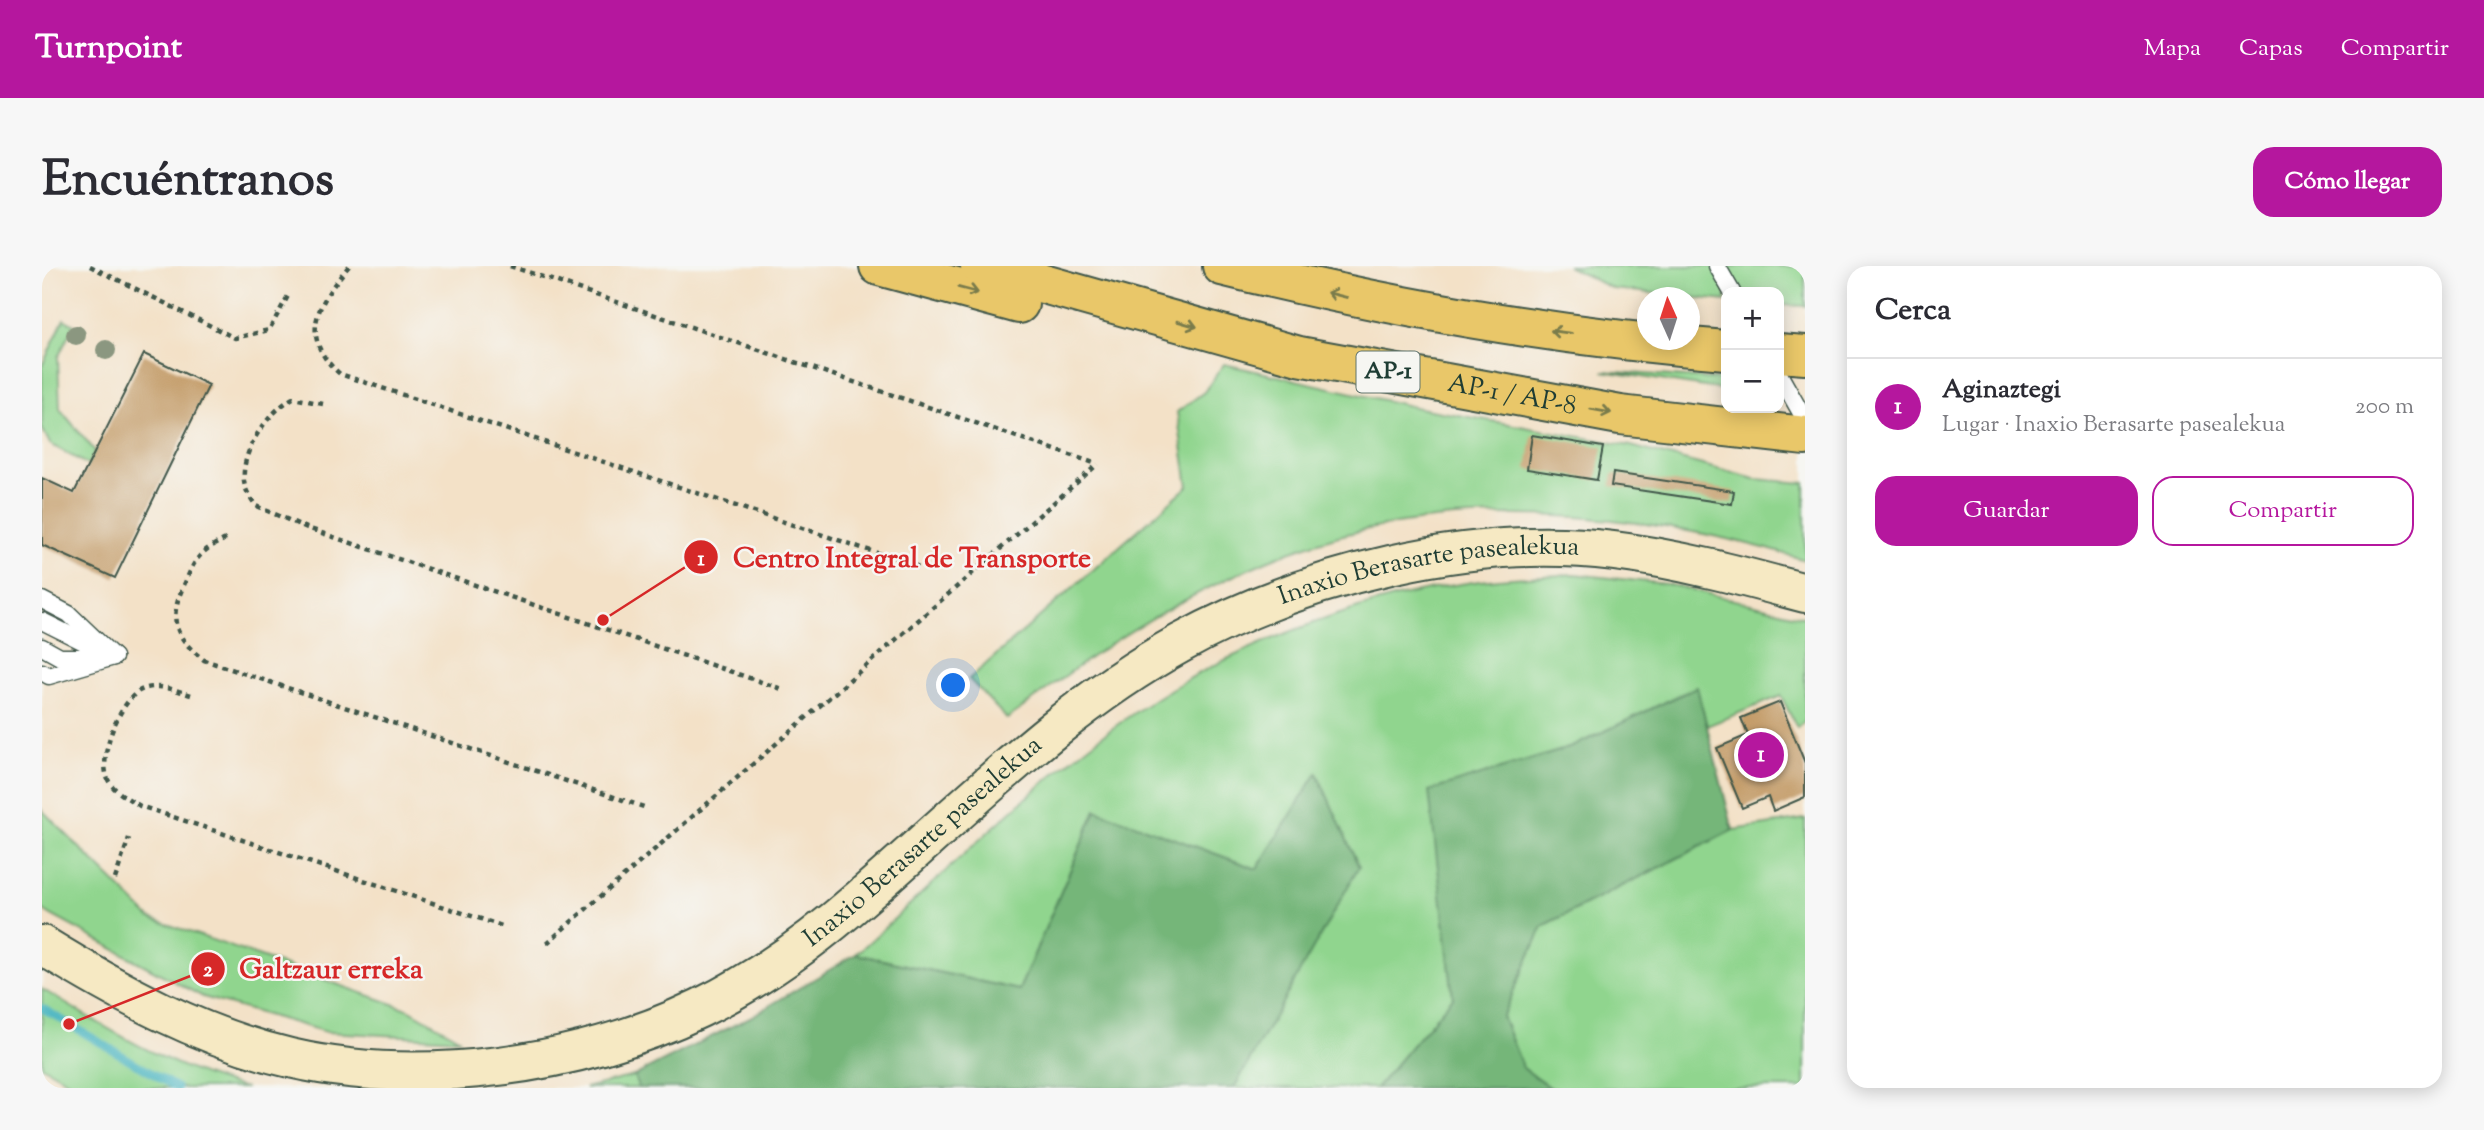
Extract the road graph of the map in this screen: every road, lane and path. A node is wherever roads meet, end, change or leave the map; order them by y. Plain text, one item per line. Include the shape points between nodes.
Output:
1 (90, 266) edge
2 (349, 266) edge
3 (510, 266) edge
4 (879, 266) edge
5 (980, 266) edge
6 (1222, 266) edge
7 (1720, 271) edge
8 (1729, 287) edge
9 (288, 296) dead end
10 (1134, 309) junction
11 (1721, 349) edge
12 (1784, 353) edge
13 (1805, 355) edge
14 (1784, 383) edge
15 (323, 404) dead end
16 (1805, 420) edge
17 (1805, 436) edge
18 (226, 539) dead end
19 (922, 568) dead end
20 (1805, 593) edge
21 (42, 600) edge
22 (42, 621) edge
23 (42, 647) edge
24 (114, 657) junction
25 (42, 673) edge
26 (785, 690) dead end
27 (191, 695) dead end
28 (644, 807) dead end
29 (129, 838) dead end
30 (115, 879) dead end
31 (502, 926) dead end
32 (547, 943) dead end
33 (42, 946) edge

1 - 9 path via 235,338 269,330
2 - 19 path via 319,308 315,327 318,348 340,374
3 - 32 path via 1098,464
4 -> 10 highway via 1025,305
5 - 10 highway, AP-1 / AP-8 / AP-1
11 -> 6 highway via 1528,328 1354,299
7 - 8 lane
10 -> 17 highway, AP-1 / AP-8 / AP-1 via 1300,356 1620,415
12 - 13 highway
14 - 16 lane
15 - 26 path via 293,398 266,419 252,446 243,480 256,506 307,528
18 - 28 path via 199,555 173,608 178,633 204,660
20 - 33 main road, Inaxio Berasarte pasealekua via 1683,562 1610,550 1541,547 1418,561 1288,595 1184,641 1120,679 1025,750 861,899 760,975 699,1009 570,1052 444,1071 376,1070 293,1059 223,1038 158,1011
21 - 24 lane via 69,614
22 - 24 lane
23 - 24 lane via 60,657
24 - 25 lane via 49,676
27 - 31 path via 163,686 139,691 122,711 104,762 108,782 121,794 140,806
29 - 30 path

